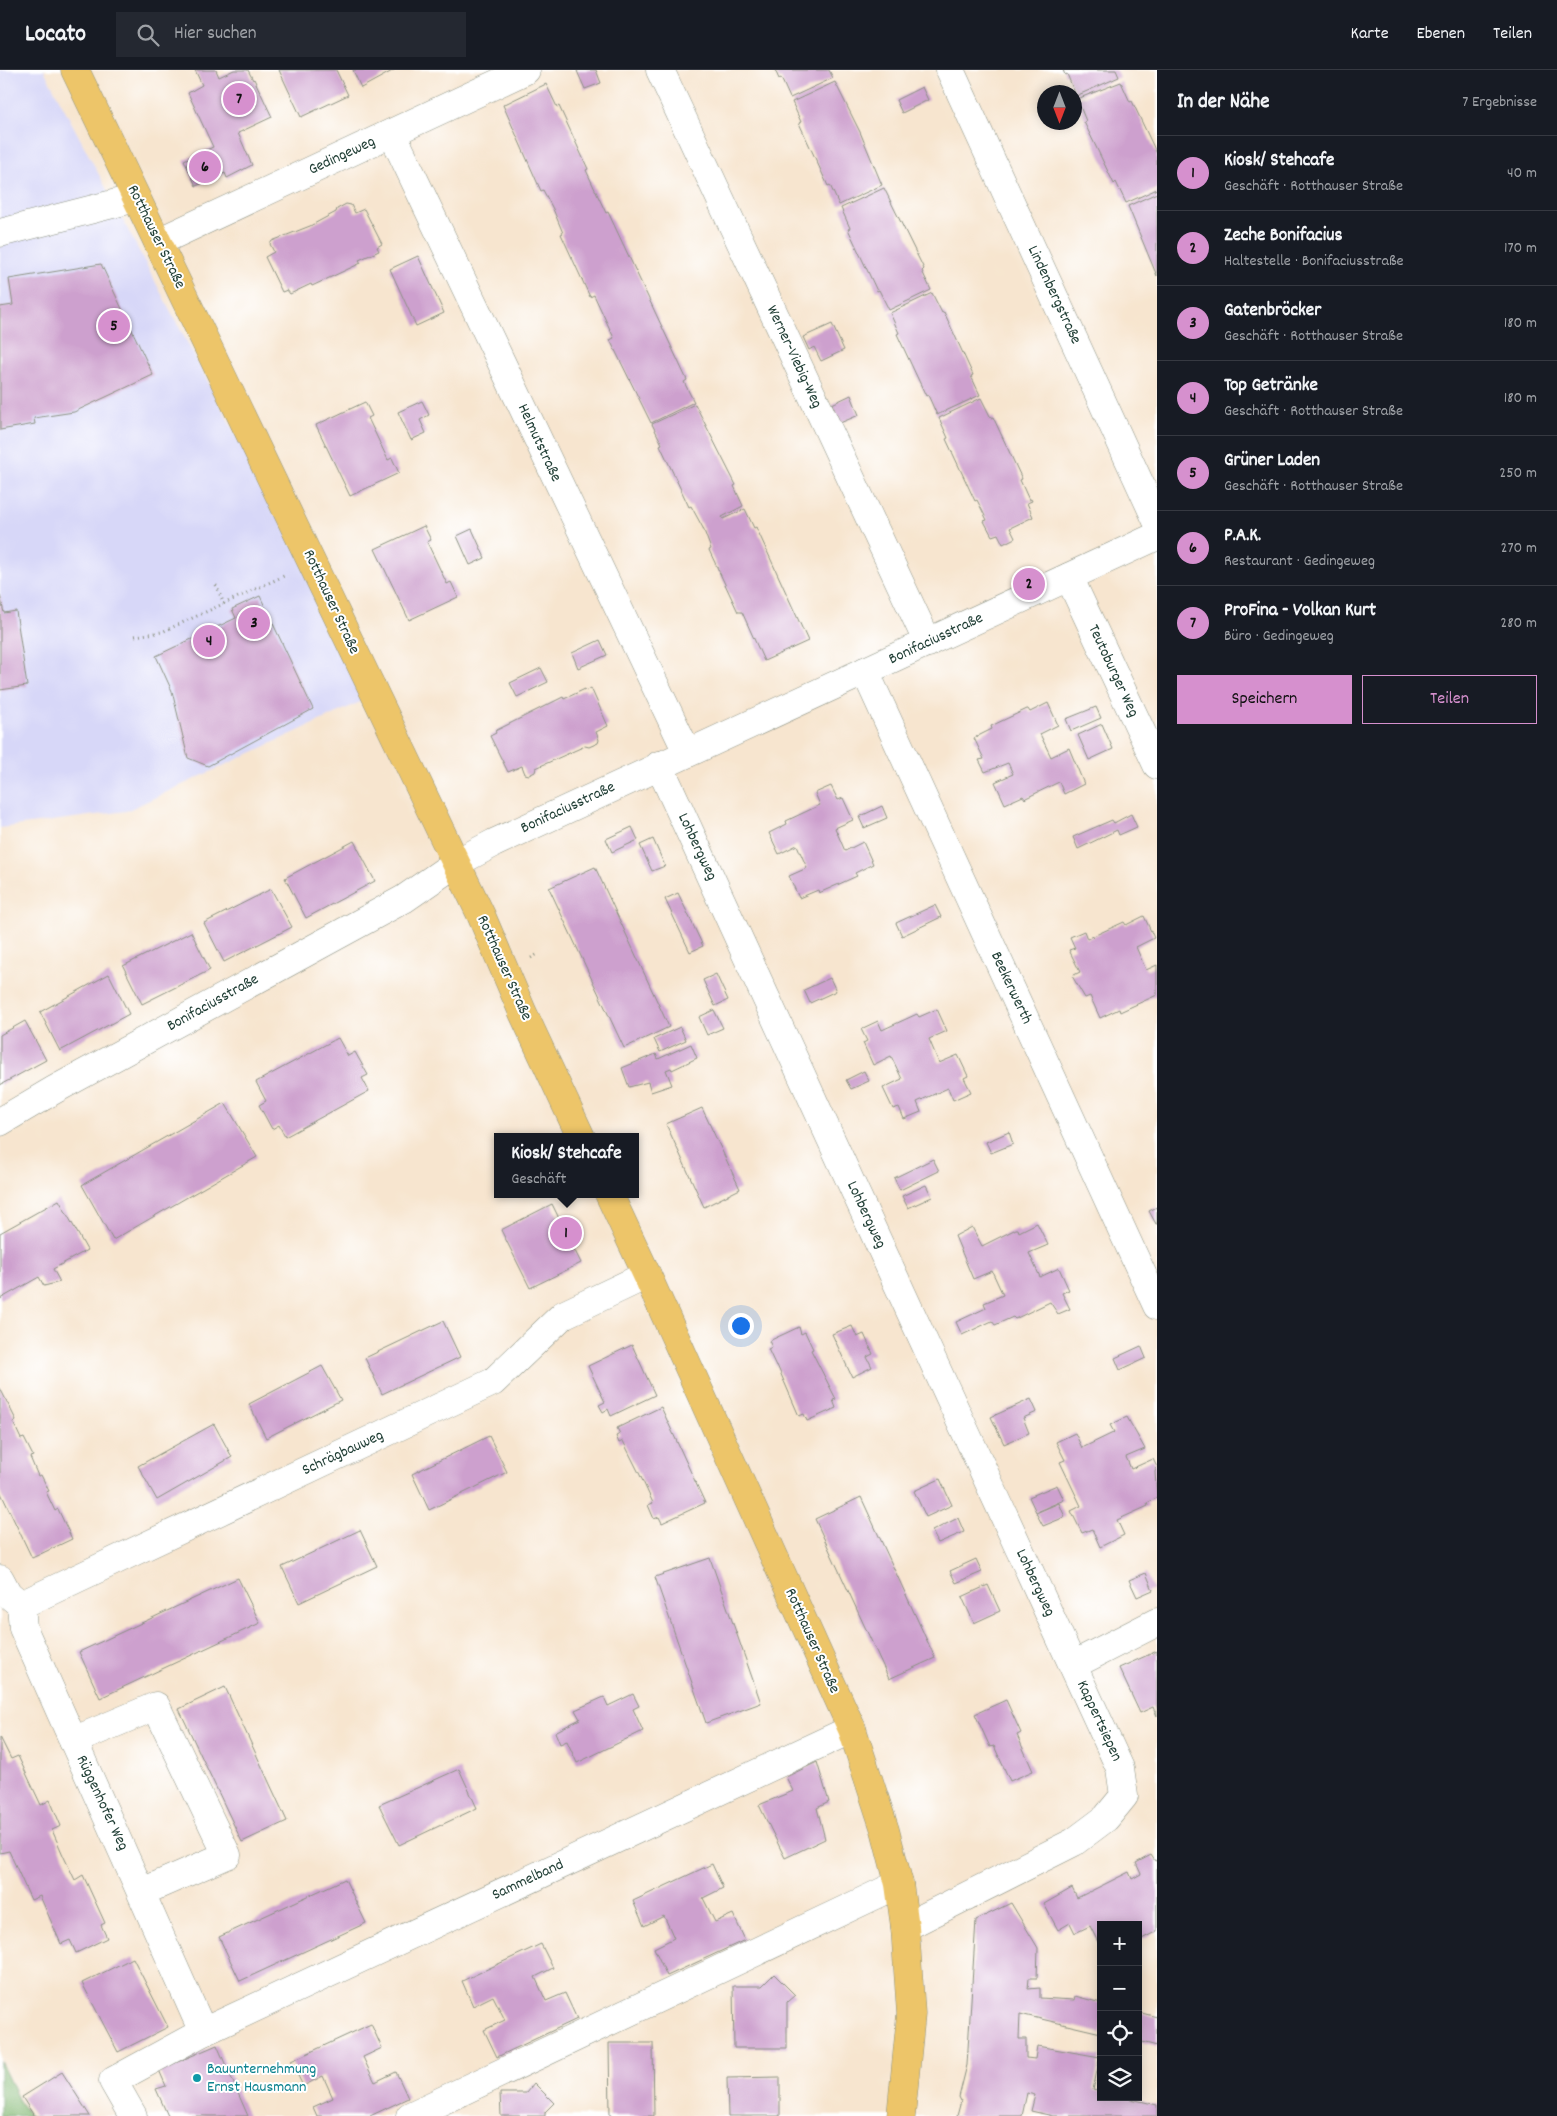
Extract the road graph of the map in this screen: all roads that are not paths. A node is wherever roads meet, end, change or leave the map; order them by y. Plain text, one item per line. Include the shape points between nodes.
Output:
1 (75, 70) edge
2 (526, 70) edge
3 (660, 70) edge
4 (950, 70) edge
5 (392, 133) junction
6 (136, 198) junction
7 (0, 233) edge
8 (158, 242) junction
9 (1157, 521) edge
10 (1157, 536) edge
11 (1069, 577) junction
12 (928, 643) junction
13 (865, 671) junction
14 (687, 752) junction
15 (659, 765) junction
16 (1157, 765) edge
17 (456, 864) junction
18 (0, 1122) edge
19 (579, 1133) edge
20 (611, 1198) edge
21 (647, 1276) junction
22 (1157, 1306) edge
23 (0, 1578) edge
24 (21, 1605) junction
25 (1157, 1622) edge
26 (1073, 1664) junction
27 (852, 1729) junction
28 (73, 1741) junction
29 (899, 1884) junction
30 (142, 1892) junction
31 (905, 1927) junction
32 (204, 2032) junction
33 (132, 2116) edge
34 (410, 2116) edge
35 (901, 2116) edge

1 - 6 main road, Rotthauser Straße
2 - 5 street, Gedingeweg
3 - 12 street, Werner-Viebig-Weg
4 - 9 street, Lindenbergstraße
5 - 8 street, Gedingeweg
5 - 14 street, Helmutstraße
6 - 7 street
6 - 8 main road, Rotthauser Straße
8 - 17 main road, Rotthauser Straße
10 - 11 street, Bonifaciusstraße
11 - 12 street, Bonifaciusstraße
11 - 16 street, Teutoburger Weg
12 - 13 street, Bonifaciusstraße
13 - 14 street, Bonifaciusstraße
13 - 22 street, Beekerwerth
14 - 15 street, Bonifaciusstraße
15 - 17 street, Bonifaciusstraße via 523,828
15 - 26 street, Lohbergweg
17 - 18 street, Bonifaciusstraße via 404,899
17 - 19 main road, Rotthauser Straße
20 - 21 main road, Rotthauser Straße
21 - 24 street, Schrägbauweg via 563,1315 493,1382
21 - 27 main road, Rotthauser Straße
23 - 24 street via 8,1594
24 - 28 street, Rüggenhofer Weg via 23,1628
25 - 26 street, Kappertsiepen
26 - 31 street, Kappertsiepen via 1120,1768 1124,1796 1106,1818 1074,1842
27 - 29 main road, Rotthauser Straße
27 - 32 street, Sammelband
28 - 30 street, Rüggenhofer Weg
28 - 30 street via 156,1706 228,1854
29 - 31 main road, Rotthauser Straße
29 - 34 street
30 - 32 street, Rüggenhofer Weg
31 - 35 main road, Rotthauser Straße via 911,2014
32 - 33 street, Sammelband via 114,2081

